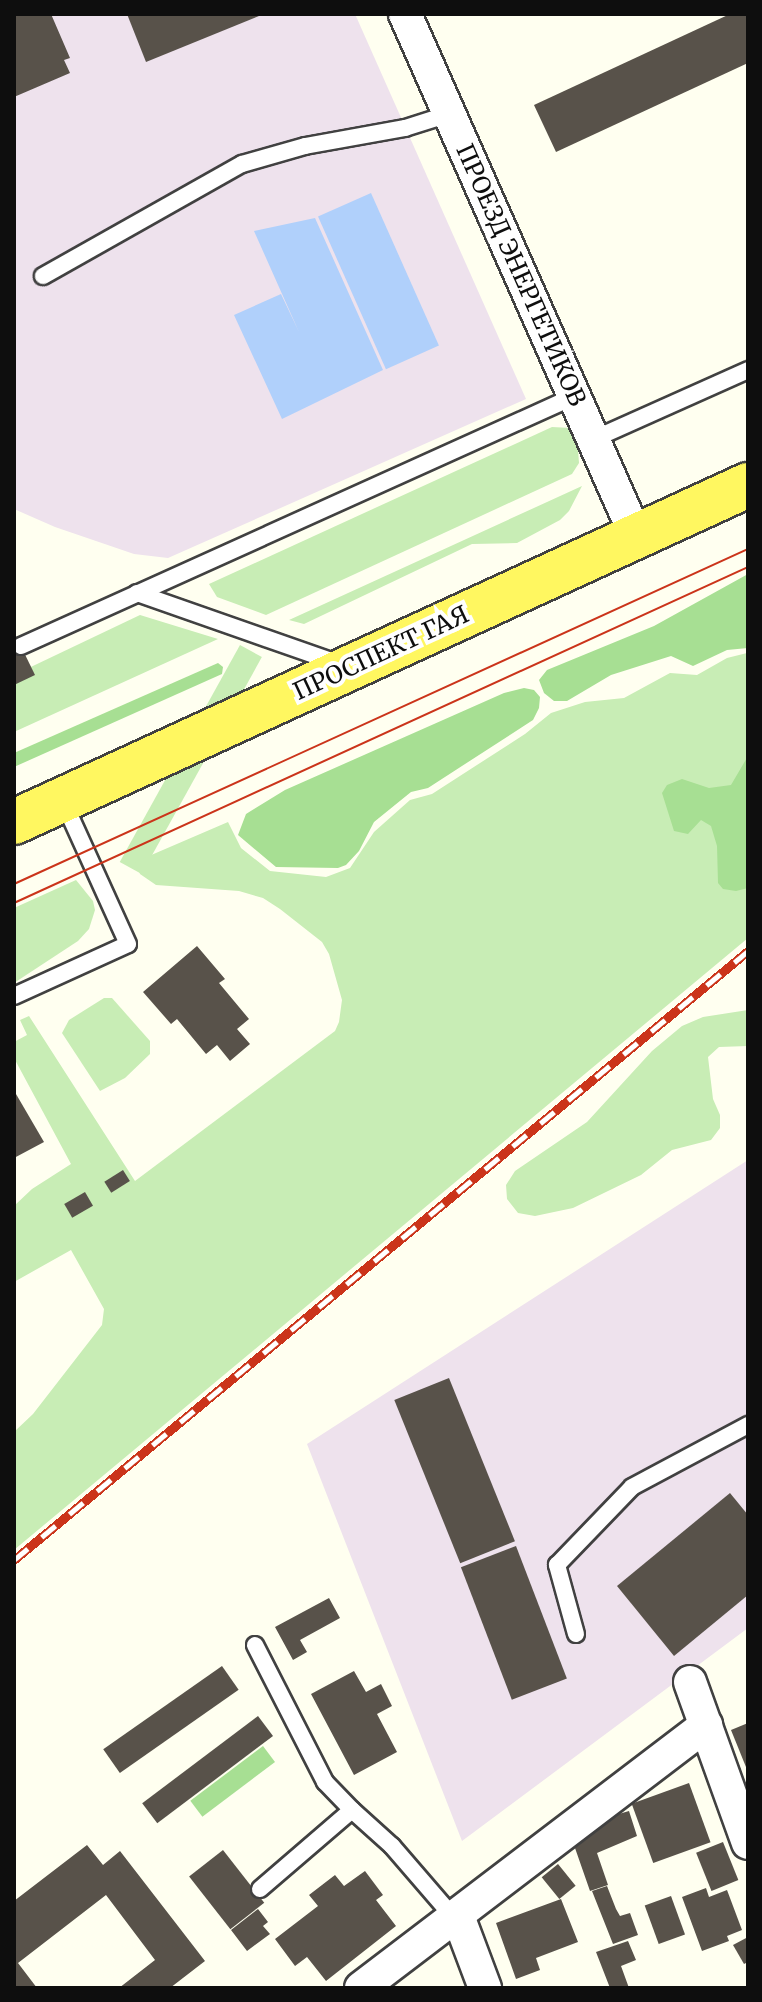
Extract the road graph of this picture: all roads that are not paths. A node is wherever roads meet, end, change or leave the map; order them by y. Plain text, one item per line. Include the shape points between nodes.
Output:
1 (405, 14) edge
2 (449, 114) junction
3 (43, 276) dead end
4 (748, 370) edge
5 (575, 396) junction
6 (594, 439) junction
7 (748, 485) edge
8 (636, 536) junction
9 (137, 593) junction
10 (21, 646) dead end
11 (349, 667) junction
12 (63, 801) junction
13 (14, 822) edge
14 (14, 996) edge
15 (748, 1425) edge
16 (576, 1634) dead end
17 (255, 1645) dead end
18 (690, 1682) dead end
19 (706, 1725) junction
20 (352, 1810) junction
21 (748, 1843) edge
22 (260, 1889) dead end
23 (456, 1918) junction
24 (361, 1988) edge
25 (485, 1988) edge

1 - 2 street, ПРОЕЗД ЭНЕРГЕТИКОВ
2 - 3 lane via 242,164
2 - 5 street, ПРОЕЗД ЭНЕРГЕТИКОВ
4 - 6 lane
5 - 6 street, ПРОЕЗД ЭНЕРГЕТИКОВ
5 - 9 lane
6 - 8 street, ПРОЕЗД ЭНЕРГЕТИКОВ
7 - 8 main road, ПРОСПЕКТ ГАЯ
8 - 11 main road, ПРОСПЕКТ ГАЯ
9 - 10 lane
9 - 11 lane
11 - 12 main road, ПРОСПЕКТ ГАЯ
12 - 13 main road, ПРОСПЕКТ ГАЯ
12 - 14 lane via 128,944
15 - 16 lane via 632,1487 557,1565
17 - 20 lane via 325,1782
18 - 19 street
19 - 21 street
19 - 23 street
20 - 22 lane
20 - 23 lane
23 - 24 street
23 - 25 street

